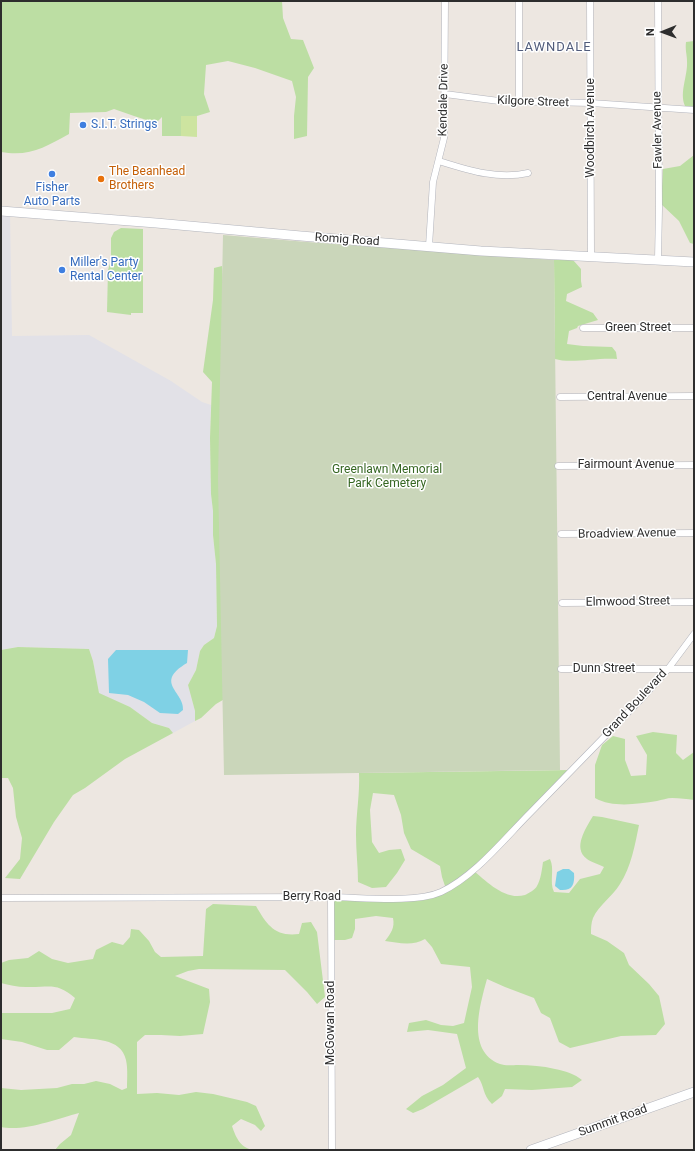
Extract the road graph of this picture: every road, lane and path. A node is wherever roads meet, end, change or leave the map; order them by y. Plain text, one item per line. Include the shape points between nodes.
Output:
1 (445, 1) edge
2 (520, 1) edge
3 (590, 1) edge
4 (658, 1) edge
5 (445, 94) junction
6 (519, 102) junction
7 (591, 103) junction
8 (658, 108) junction
9 (694, 110) edge
10 (439, 161) junction
11 (528, 173) dead end
12 (1, 212) edge
13 (429, 246) junction
14 (591, 256) junction
15 (658, 259) junction
16 (694, 262) edge
17 (582, 328) dead end
18 (694, 328) edge
19 (694, 396) edge
20 (560, 397) dead end
21 (694, 465) edge
22 (558, 466) dead end
23 (694, 533) edge
24 (561, 534) dead end
25 (694, 602) edge
26 (562, 603) dead end
27 (694, 634) edge
28 (562, 669) dead end
29 (668, 669) junction
30 (694, 669) edge
31 (573, 770) joint
32 (332, 897) junction
33 (1, 898) edge
34 (694, 1092) edge
35 (332, 1150) edge
36 (531, 1150) edge

1 - 5 street, Kendale Drive
2 - 6 street
3 - 7 street, Woodbirch Avenue
4 - 8 street, Fawler Avenue
5 - 6 street, Kilgore Street
5 - 10 street, Kendale Drive via 444,138
6 - 7 street, Kilgore Street
7 - 8 street, Kilgore Street
7 - 14 street, Woodbirch Avenue
8 - 9 street, Kilgore Street
8 - 15 street, Fawler Avenue
10 - 11 street via 500,176
10 - 13 street, Kendale Drive via 433,182
12 - 13 street, Romig Road
13 - 14 street, Romig Road
14 - 15 street, Romig Road
15 - 16 street, Romig Road
17 - 18 street, Green Street
19 - 20 street, Central Avenue
21 - 22 street, Fairmount Avenue
23 - 24 street, Broadview Avenue
25 - 26 street, Elmwood Street
27 - 29 street, Grand Boulevard
28 - 29 street, Dunn Street
29 - 30 street, Dunn Street
29 - 31 street, Grand Boulevard
31 - 32 street, Berry Road via 480,864 442,892 414,898
32 - 33 street, Berry Road
32 - 35 street, McGowan Road
34 - 36 street, Summit Road

